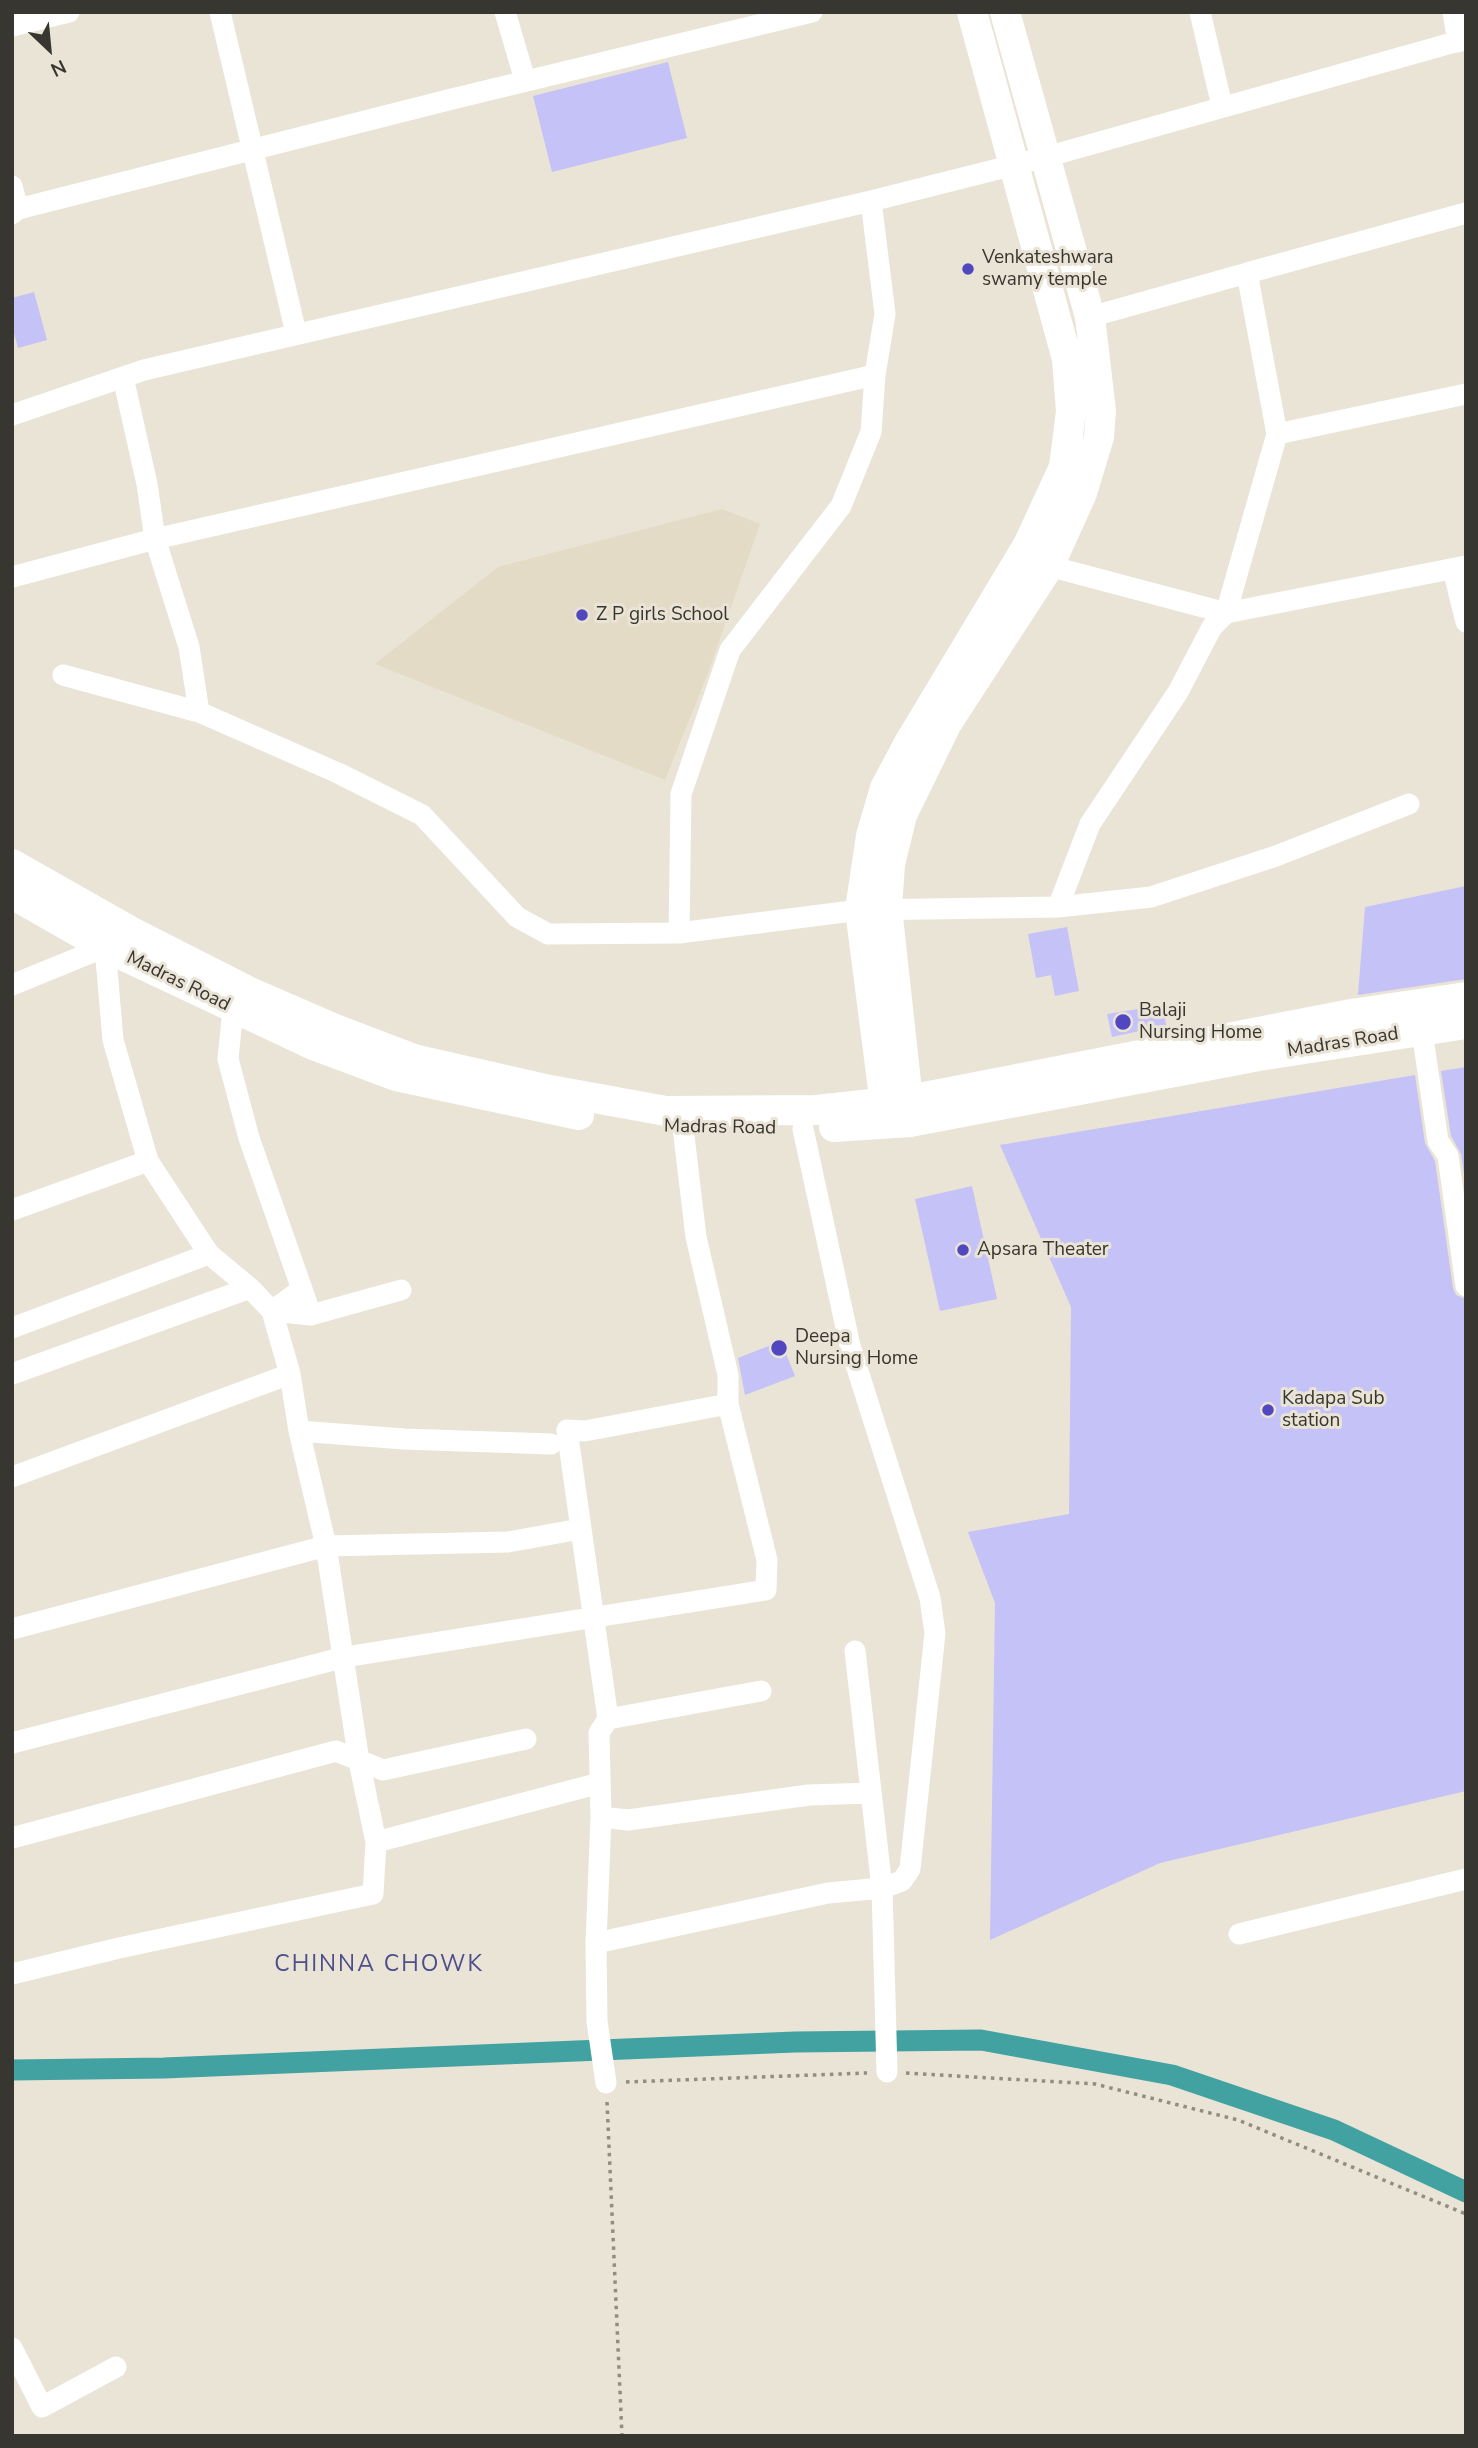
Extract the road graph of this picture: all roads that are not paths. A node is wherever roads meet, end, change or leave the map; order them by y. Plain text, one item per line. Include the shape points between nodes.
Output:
1 (69, 12) edge
2 (220, 12) edge
3 (505, 12) edge
4 (972, 12) edge
5 (1005, 12) edge
6 (1200, 12) edge
7 (1453, 12) edge
8 (798, 15) edge
9 (12, 26) edge
10 (1462, 40) edge
11 (525, 80) junction
12 (1222, 106) junction
13 (252, 150) junction
14 (1046, 157) junction
15 (1015, 165) junction
16 (12, 186) edge
17 (872, 201) junction
18 (15, 211) edge
19 (1466, 213) edge
20 (1247, 273) junction
21 (1090, 317) junction
22 (296, 333) junction
23 (875, 375) junction
24 (123, 377) junction
25 (1466, 394) edge
26 (12, 415) edge
27 (1277, 434) junction
28 (155, 540) junction
29 (1049, 566) junction
30 (1459, 568) edge
31 (12, 577) edge
32 (1226, 614) junction
33 (1466, 622) edge
34 (63, 675) dead end
35 (199, 712) junction
36 (1409, 804) dead end
37 (12, 864) edge
38 (12, 894) edge
39 (1058, 907) junction
40 (874, 909) junction
41 (679, 933) junction
42 (105, 947) junction
43 (12, 985) edge
44 (1466, 997) edge
45 (243, 1001) junction
46 (1466, 1024) edge
47 (1422, 1031) junction
48 (898, 1112) junction
49 (683, 1128) junction
50 (803, 1129) junction
51 (148, 1161) junction
52 (12, 1210) edge
53 (209, 1254) junction
54 (1466, 1286) edge
55 (250, 1288) junction
56 (302, 1289) junction
57 (401, 1290) dead end
58 (272, 1311) junction
59 (311, 1315) junction
60 (12, 1328) edge
61 (12, 1374) edge
62 (290, 1374) junction
63 (728, 1404) junction
64 (299, 1431) junction
65 (551, 1444) dead end
66 (12, 1477) edge
67 (580, 1529) junction
68 (326, 1546) junction
69 (593, 1616) junction
70 (12, 1629) edge
71 (855, 1651) dead end
72 (345, 1657) junction
73 (761, 1691) dead end
74 (608, 1719) junction
75 (526, 1740) dead end
76 (12, 1743) edge
77 (359, 1761) junction
78 (600, 1783) junction
79 (871, 1793) junction
80 (601, 1817) junction
81 (12, 1838) edge
82 (376, 1842) junction
83 (1466, 1879) edge
84 (882, 1888) junction
85 (1239, 1934) dead end
86 (596, 1943) junction
87 (12, 1974) edge
88 (887, 2072) road end
89 (606, 2083) road end
90 (12, 2348) edge
91 (116, 2367) dead end

1 - 9 street
2 - 13 street
3 - 11 street
4 - 15 main road
5 - 14 main road
6 - 12 street
7 - 10 street
8 - 11 street
10 - 12 street
11 - 13 street
12 - 14 street
13 - 18 street
13 - 22 street
14 - 15 street
14 - 21 main road
15 - 17 street
15 - 40 main road via 1067,359 1071,411 1064,467 1027,545 885,788 866,861
16 - 18 street
17 - 22 street
17 - 23 street via 885,314
19 - 20 street
20 - 21 street
20 - 27 street
21 - 29 main road via 1101,411 1099,437 1082,493
22 - 24 street
23 - 28 street
23 - 41 street via 871,432 841,506 730,650 681,794
24 - 26 street
24 - 28 street
25 - 27 street
27 - 32 street
28 - 31 street
28 - 35 street via 189,648
29 - 32 street
29 - 40 main road via 922,769 902,815
30 - 32 street
30 - 33 street
32 - 39 street via 1212,627 1178,692 1090,824
34 - 35 street
35 - 41 street via 422,815 517,917 548,934
36 - 39 street via 1276,856 1151,897
37 - 45 main road
38 - 42 main road, Madras Road
39 - 40 street
40 - 41 street
40 - 48 main road
42 - 43 street
42 - 45 main road, Madras Road
42 - 51 street via 113,1040
44 - 48 main road via 1351,1014
45 - 48 main road via 414,1059 666,1111
45 - 49 main road, Madras Road via 313,1045 396,1076 533,1108
45 - 56 street via 228,1059 249,1138
46 - 47 main road, Madras Road
47 - 48 main road, Madras Road
47 - 54 street via 1438,1141 1448,1156
48 - 50 main road, Madras Road
49 - 50 main road, Madras Road
49 - 63 street via 696,1237 728,1375
50 - 84 street via 850,1346 916,1546 935,1633 910,1869 902,1881
51 - 52 street
51 - 53 street
53 - 55 street
53 - 60 street
55 - 58 street
55 - 61 street
56 - 58 street
56 - 59 street
57 - 59 street
58 - 59 street
58 - 62 street
62 - 64 street
62 - 66 street
63 - 67 street via 585,1431 567,1430
63 - 69 street via 767,1560 766,1590
64 - 65 street
64 - 68 street
67 - 68 street via 508,1542
67 - 69 street
68 - 70 street
68 - 72 street
69 - 72 street
69 - 74 street
71 - 79 street
72 - 76 street
72 - 77 street
73 - 74 street
74 - 78 street via 599,1733
75 - 77 street via 383,1770
77 - 81 street via 336,1751
77 - 82 street
78 - 80 street
78 - 82 street
79 - 80 street via 809,1796 628,1820
79 - 84 street
80 - 86 street
82 - 87 street via 373,1894
83 - 85 street
84 - 86 street via 828,1893
84 - 88 street
86 - 89 street via 599,2036
90 - 91 street via 42,2407

